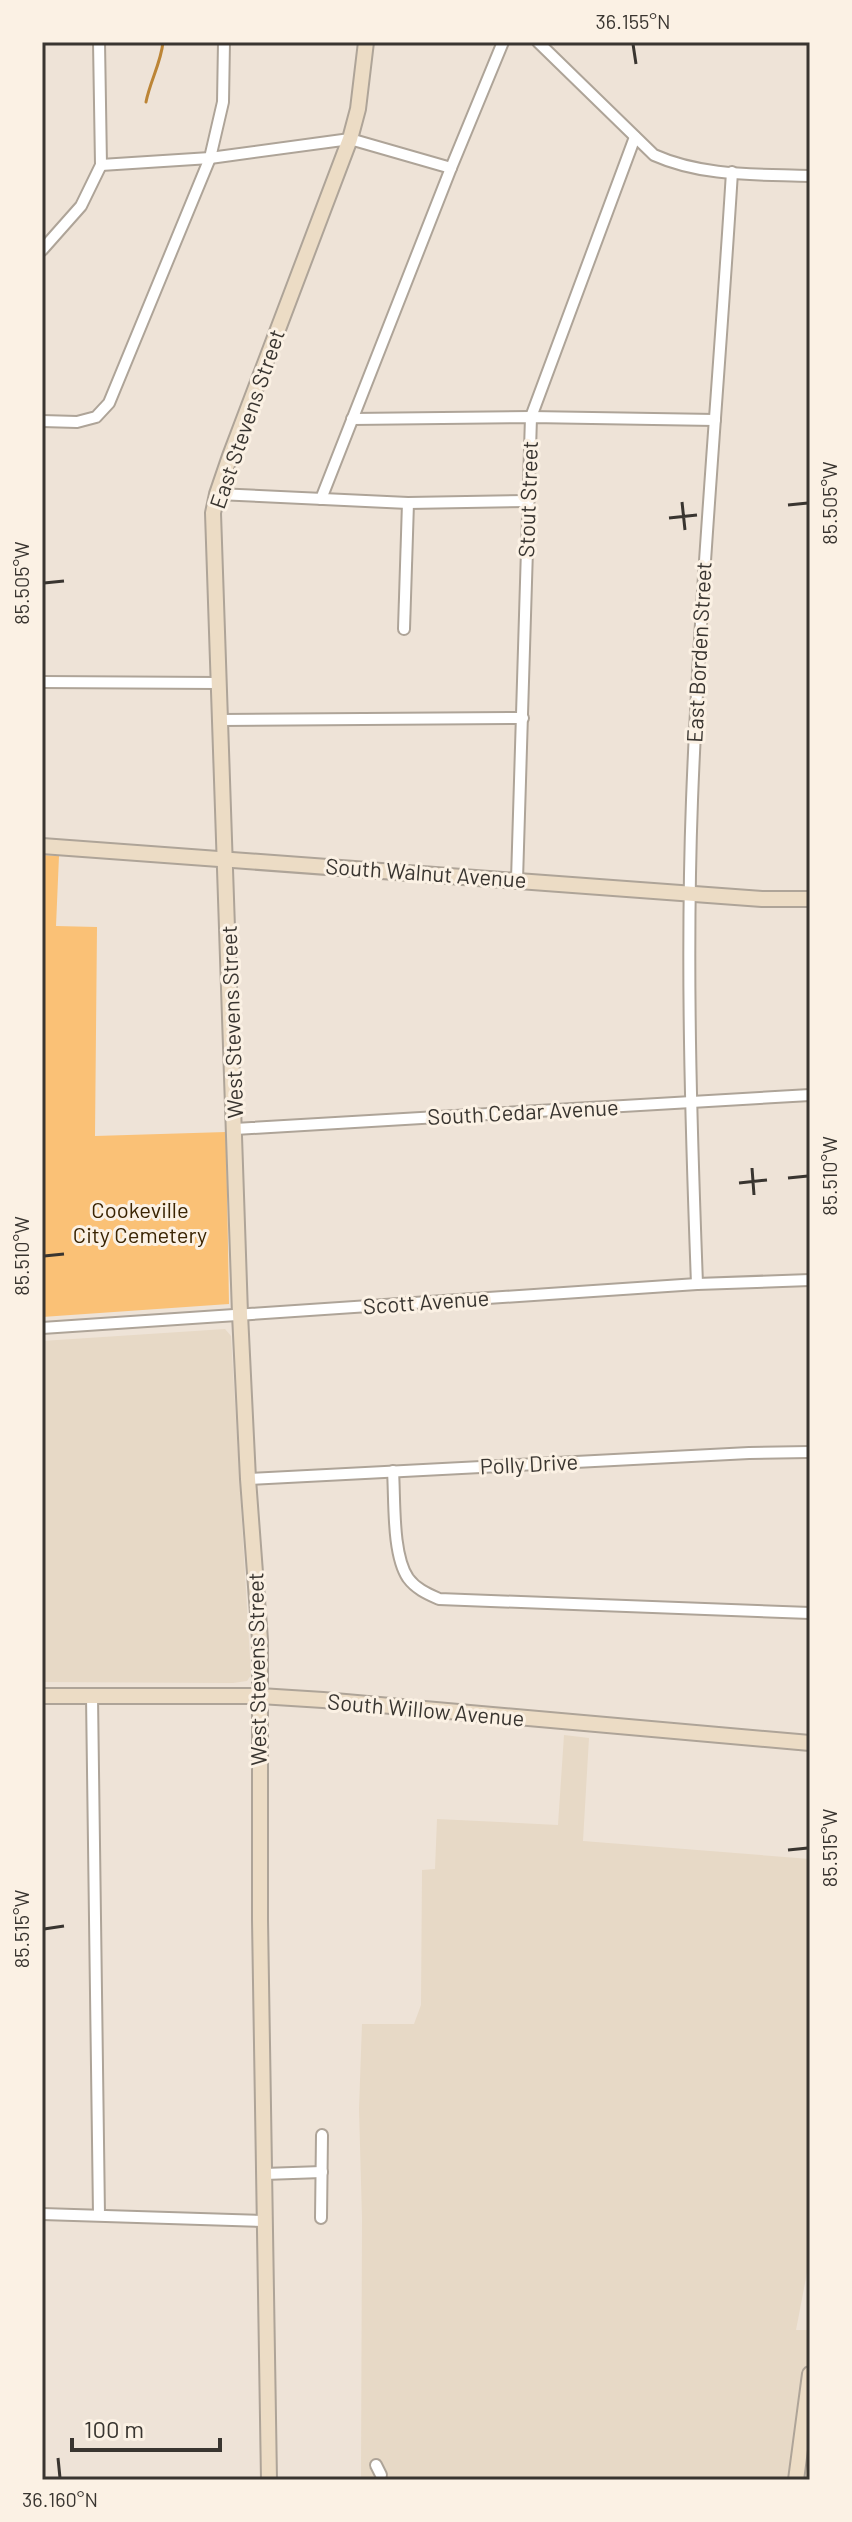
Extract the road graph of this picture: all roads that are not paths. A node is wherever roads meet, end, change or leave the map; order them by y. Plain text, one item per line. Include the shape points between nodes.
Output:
1 (99, 42) edge
2 (224, 42) edge
3 (366, 42) edge
4 (503, 42) edge
5 (538, 42) edge
6 (635, 137) junction
7 (350, 139) junction
8 (210, 158) junction
9 (101, 165) junction
10 (451, 168) junction
11 (732, 172) junction
12 (810, 176) edge
13 (42, 250) edge
14 (531, 417) junction
15 (352, 419) junction
16 (715, 420) junction
17 (42, 421) edge
18 (217, 494) junction
19 (321, 499) junction
20 (528, 501) junction
21 (408, 503) junction
22 (404, 629) dead end
23 (42, 682) edge
24 (218, 683) junction
25 (523, 718) junction
26 (220, 720) junction
27 (42, 846) edge
28 (226, 859) junction
29 (517, 880) junction
30 (690, 893) junction
31 (810, 899) edge
32 (810, 1095) edge
33 (691, 1102) junction
34 (235, 1129) junction
35 (810, 1280) edge
36 (697, 1284) junction
37 (240, 1314) junction
38 (42, 1328) edge
39 (810, 1452) edge
40 (393, 1471) junction
41 (248, 1479) junction
42 (810, 1613) edge
43 (42, 1696) edge
44 (92, 1696) junction
45 (260, 1696) junction
46 (810, 1743) edge
47 (322, 2135) dead end
48 (322, 2172) junction
49 (264, 2174) junction
50 (42, 2214) edge
51 (99, 2215) junction
52 (321, 2218) dead end
53 (265, 2221) junction
54 (810, 2374) edge
55 (269, 2480) edge
56 (796, 2480) edge

1 - 9 street
2 - 8 street via 223,102
3 - 7 street, East Stevens Street
4 - 10 street
5 - 6 street
6 - 11 street via 654,155 676,164
6 - 14 street, Stout Street
7 - 8 street
7 - 10 street
7 - 18 street, East Stevens Street
8 - 9 street
8 - 17 street via 109,403 96,417
9 - 13 street via 81,206
10 - 15 street
11 - 12 street
11 - 16 street, East Borden Street
14 - 15 street
14 - 16 street
14 - 20 street, Stout Street
15 - 19 street
16 - 30 street, East Borden Street via 700,619
18 - 19 street
18 - 24 street, East Stevens Street via 213,531
19 - 21 street
20 - 21 street
20 - 25 street, Stout Street
21 - 22 street
23 - 24 street
24 - 26 street, East Stevens Street
25 - 26 street
25 - 29 street, Stout Street
26 - 28 street, East Stevens Street
27 - 28 street, South Walnut Avenue
28 - 29 street, South Walnut Avenue
28 - 34 street, West Stevens Street
29 - 30 street, South Walnut Avenue
30 - 31 street, South Walnut Avenue
30 - 33 street, East Borden Street
32 - 33 street, South Cedar Avenue
33 - 34 street, South Cedar Avenue
33 - 36 street, East Borden Street
34 - 37 street, West Stevens Street
35 - 36 street, Scott Avenue
36 - 37 street, Scott Avenue
37 - 38 street, Scott Avenue
37 - 41 street, West Stevens Street
39 - 40 street, Polly Drive
40 - 41 street, Polly Drive
40 - 42 street via 403,1566 424,1593 439,1599
41 - 45 street, West Stevens Street
43 - 44 street, South Willow Avenue
44 - 45 street, South Willow Avenue
44 - 51 street
45 - 46 street, South Willow Avenue
45 - 49 street, West Stevens Street
47 - 48 street
48 - 49 street
48 - 52 street
49 - 53 street, West Stevens Street
50 - 51 street
51 - 53 street
53 - 55 street, West Stevens Street
54 - 56 street

